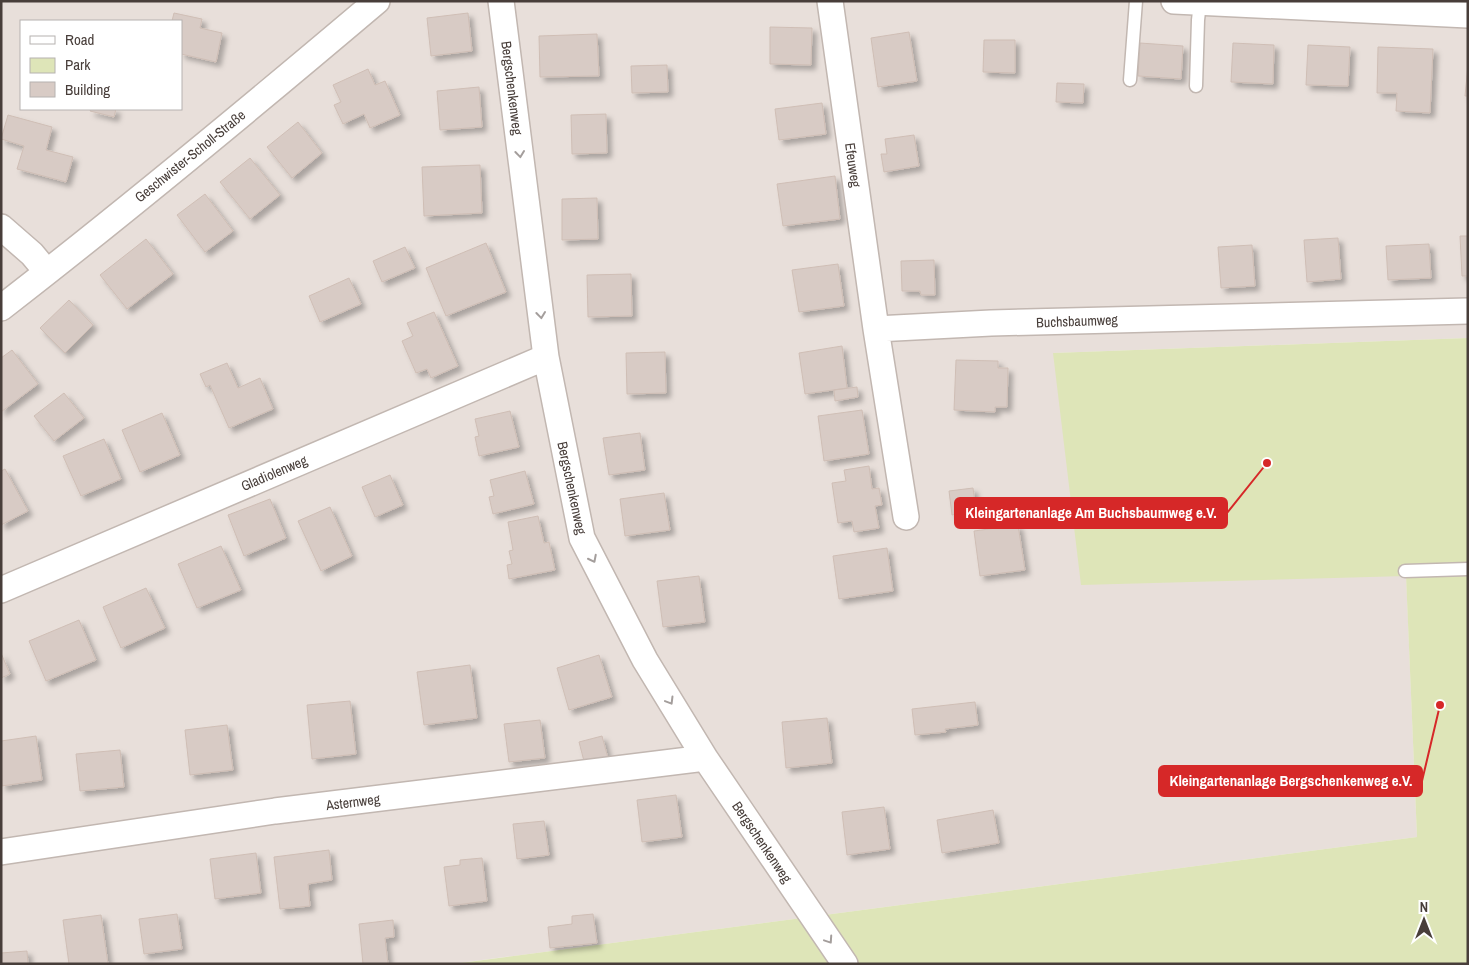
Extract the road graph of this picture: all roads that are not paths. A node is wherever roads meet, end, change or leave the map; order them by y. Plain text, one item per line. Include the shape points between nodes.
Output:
1 (377, 1) edge
2 (501, 1) edge
3 (830, 1) edge
4 (1136, 1) edge
5 (1174, 1) edge
6 (1200, 3) junction
7 (1468, 15) edge
8 (1130, 80) dead end
9 (1196, 86) dead end
10 (1, 227) edge
11 (48, 272) junction
12 (1, 308) edge
13 (1468, 310) edge
14 (876, 329) junction
15 (546, 357) junction
16 (906, 517) dead end
17 (1468, 569) edge
18 (1405, 571) dead end
19 (1, 590) edge
20 (705, 758) junction
21 (1, 852) edge
22 (845, 964) edge

1 - 11 street, Geschwister-Scholl-Straße
2 -> 15 street, Bergschenkenweg
3 - 14 street, Efeuweg
4 - 8 lane
5 - 6 street
6 - 7 street
6 - 9 lane
10 - 11 street
11 - 12 street, Geschwister-Scholl-Straße
13 - 14 street, Buchsbaumweg
14 - 16 street
15 - 19 street, Gladiolenweg
15 -> 20 street, Bergschenkenweg via 582,538 645,660
17 - 18 lane
20 - 21 street, Asternweg via 275,812
20 -> 22 street, Bergschenkenweg

